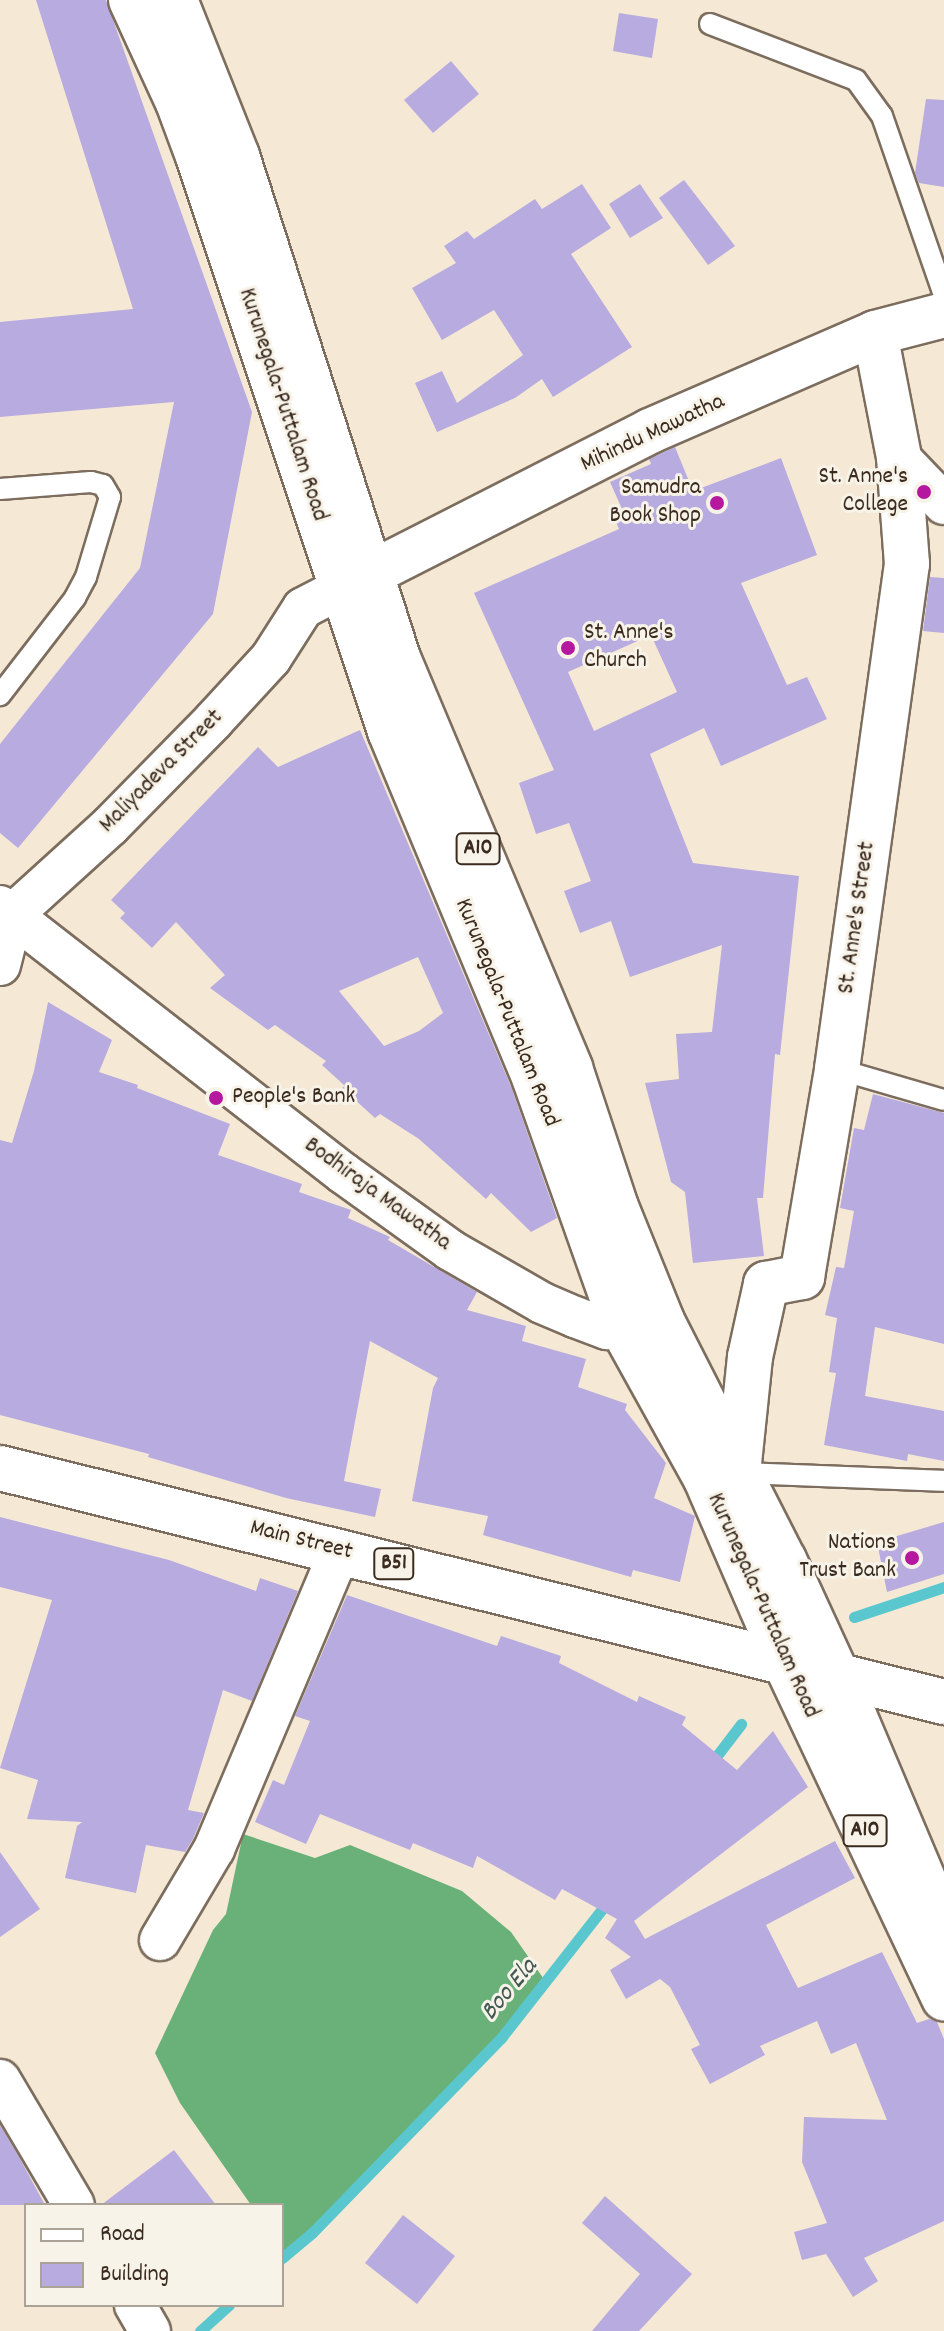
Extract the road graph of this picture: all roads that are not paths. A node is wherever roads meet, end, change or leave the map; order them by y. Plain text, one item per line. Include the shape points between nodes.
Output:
1 (131, 0) edge
2 (175, 0) edge
3 (710, 24) dead end
4 (944, 295) edge
5 (944, 315) edge
6 (875, 333) junction
7 (899, 457) junction
8 (0, 489) edge
9 (944, 504) edge
10 (356, 582) junction
11 (0, 695) edge
12 (6, 910) edge
13 (0, 965) edge
14 (837, 1069) junction
15 (944, 1100) edge
16 (642, 1325) junction
17 (0, 1468) edge
18 (722, 1476) junction
19 (944, 1481) edge
20 (340, 1550) junction
21 (786, 1664) junction
22 (837, 1675) junction
23 (944, 1702) edge
24 (944, 1928) edge
25 (160, 1940) dead end
26 (944, 1999) edge
27 (0, 2080) edge
28 (73, 2203) edge
29 (136, 2307) edge
30 (150, 2331) edge

1 - 10 main road, Kurunegala-Puttalam Road / A10 via 178,102
2 - 10 main road, Kurunegala-Puttalam Road / A10 via 237,156
3 - 4 lane via 856,80 882,116
5 - 6 main road, Mihindu Mawatha
6 - 7 main road, St. Anne's Street
6 - 10 main road, Mihindu Mawatha via 650,431
7 - 9 street
7 - 14 main road, St. Anne's Street via 907,564
8 - 11 lane via 91,482 103,485 110,497 75,598
10 - 12 street, Maliyadeva Street via 303,608 271,658 110,826
10 - 16 main road, Kurunegala-Puttalam Road / A10 via 390,731
12 - 13 street
12 - 16 street, Bodhiraja Mawatha via 450,1250 542,1303 607,1329
14 - 15 lane
14 - 18 main road, St. Anne's Street via 802,1277 766,1284
16 - 18 main road, Kurunegala-Puttalam Road / A10
17 - 20 main road, Main Street / B51
18 - 19 lane
18 - 21 main road, Kurunegala-Puttalam Road / A10
18 - 22 main road, Kurunegala-Puttalam Road / A10 via 784,1560
20 - 21 main road, Main Street / B51
20 - 25 street via 214,1849
21 - 22 main road, Main Street
21 - 26 main road, Kurunegala-Puttalam Road / A10
22 - 23 main road, Main Street
22 - 24 main road, Kurunegala-Puttalam Road / A10
27 - 28 street
29 - 30 street

